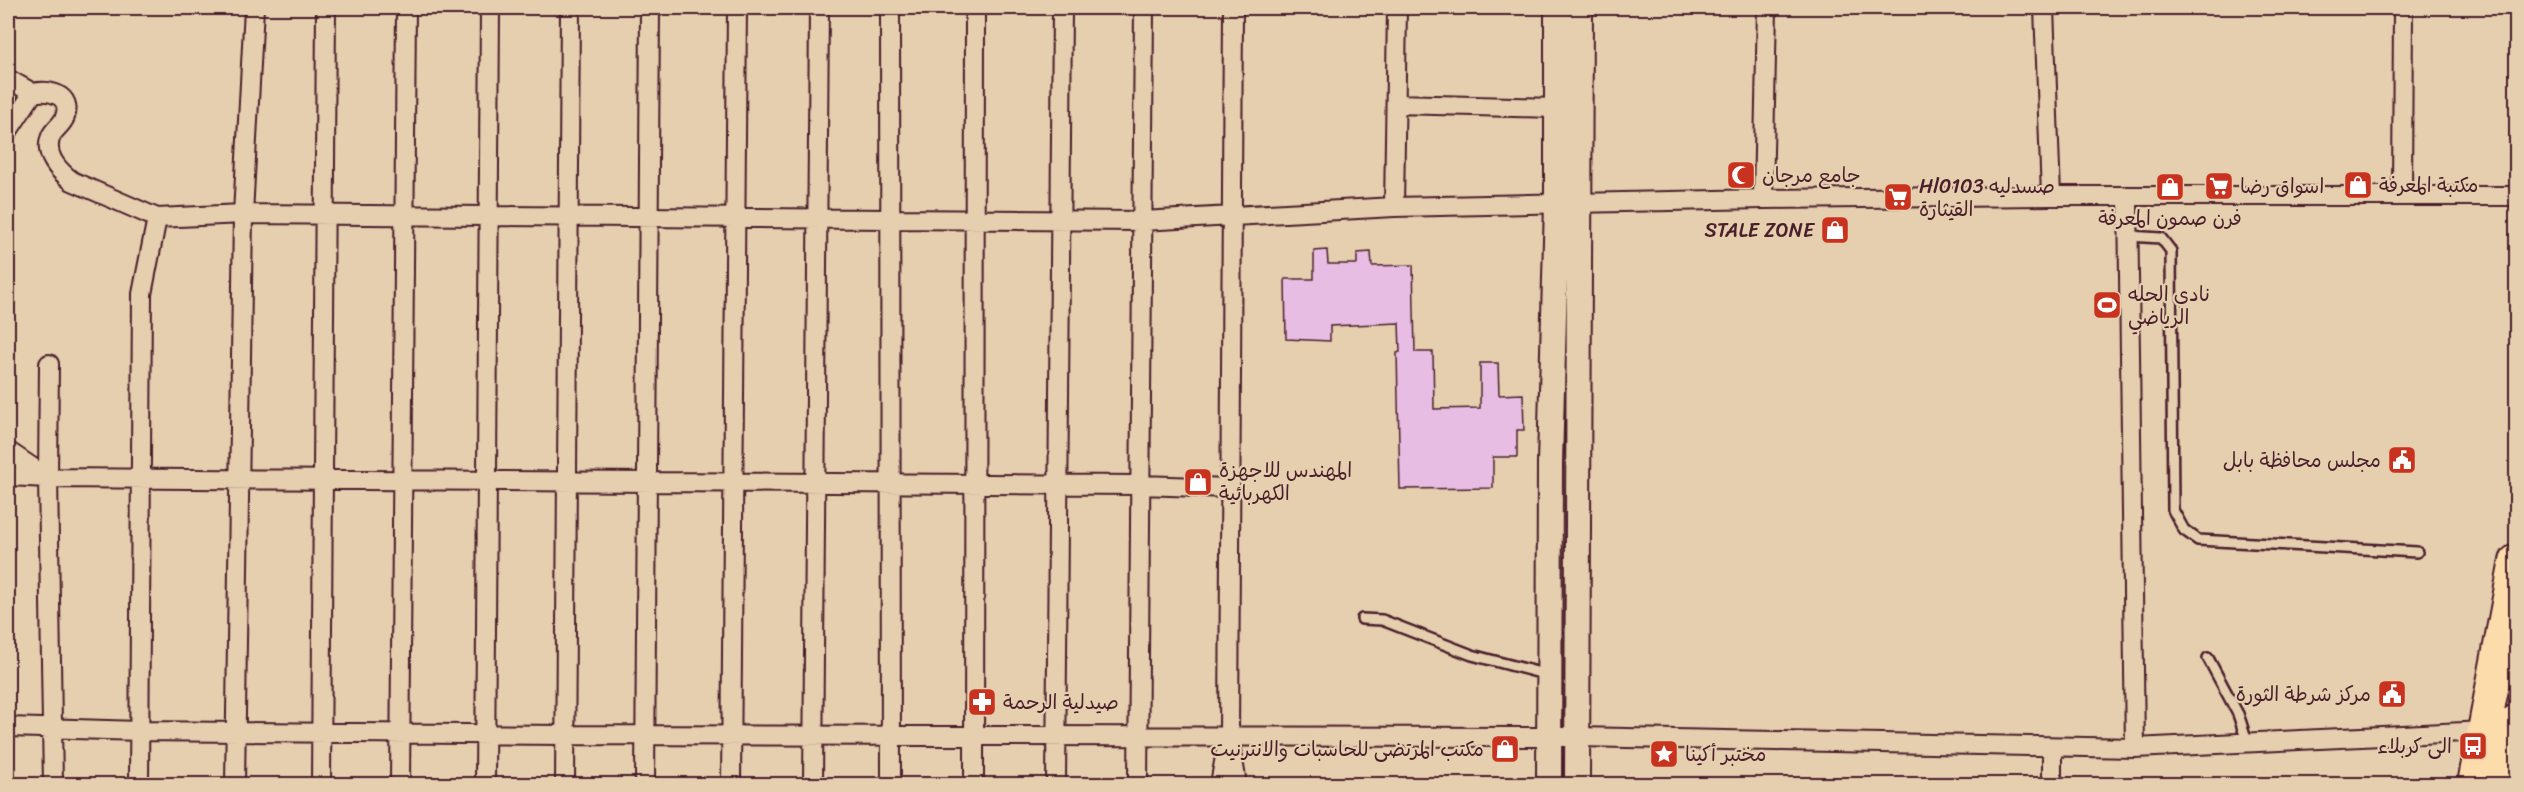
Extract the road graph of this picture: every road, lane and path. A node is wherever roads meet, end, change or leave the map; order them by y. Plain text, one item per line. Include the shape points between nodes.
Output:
1 (254, 8) edge
2 (326, 8) edge
3 (406, 8) edge
4 (490, 8) edge
5 (570, 8) edge
6 (651, 8) edge
7 (737, 8) edge
8 (819, 8) edge
9 (890, 8) edge
10 (975, 8) edge
11 (1062, 8) edge
12 (1144, 8) edge
13 (1233, 8) edge
14 (1397, 8) edge
15 (1557, 8) edge
16 (1580, 8) edge
17 (1767, 8) edge
18 (2044, 8) edge
19 (2403, 8) edge
20 (8, 79) edge
21 (33, 93) junction
22 (1396, 104) junction
23 (1557, 108) junction
24 (8, 130) edge
25 (2402, 195) junction
26 (2051, 196) junction
27 (2517, 196) edge
28 (2128, 197) junction
29 (1762, 200) junction
30 (1568, 204) junction
31 (1394, 207) junction
32 (243, 214) junction
33 (1231, 214) junction
34 (324, 215) junction
35 (405, 216) junction
36 (489, 216) junction
37 (157, 218) junction
38 (569, 218) junction
39 (649, 218) junction
40 (735, 218) junction
41 (817, 218) junction
42 (891, 220) junction
43 (975, 220) junction
44 (1060, 220) junction
45 (1142, 221) junction
46 (2128, 236) junction
47 (49, 364) dead end
48 (8, 451) edge
49 (8, 476) edge
50 (48, 478) junction
51 (141, 479) junction
52 (239, 479) junction
53 (322, 480) junction
54 (403, 481) junction
55 (487, 481) junction
56 (647, 482) junction
57 (567, 483) junction
58 (733, 483) junction
59 (815, 483) junction
60 (891, 484) junction
61 (975, 484) junction
62 (1058, 485) junction
63 (1141, 485) junction
64 (1229, 488) junction
65 (2417, 552) dead end
66 (2517, 561) edge
67 (1362, 619) dead end
68 (2208, 658) dead end
69 (1551, 676) junction
70 (2516, 722) edge
71 (8, 727) edge
72 (52, 728) junction
73 (140, 731) junction
74 (236, 731) junction
75 (2484, 731) junction
76 (320, 732) junction
77 (485, 733) junction
78 (401, 734) junction
79 (565, 735) junction
80 (645, 735) junction
81 (732, 735) junction
82 (813, 735) junction
83 (975, 736) junction
84 (1229, 736) junction
85 (891, 737) junction
86 (1057, 737) junction
87 (1551, 737) junction
88 (1577, 737) junction
89 (1138, 738) junction
90 (2247, 741) junction
91 (2052, 747) junction
92 (2135, 748) junction
93 (53, 784) edge
94 (139, 784) edge
95 (235, 784) edge
96 (321, 784) edge
97 (400, 784) edge
98 (485, 784) edge
99 (565, 784) edge
100 (645, 784) edge
101 (731, 784) edge
102 (813, 784) edge
103 (891, 784) edge
104 (974, 784) edge
105 (1056, 784) edge
106 (1138, 784) edge
107 (1220, 784) edge
108 (1238, 784) edge
109 (1549, 784) edge
110 (1577, 784) edge
111 (2052, 784) edge
112 (2474, 784) edge
113 (2505, 784) edge

1 - 32 street
2 - 34 street
3 - 35 street
4 - 36 street
5 - 38 street
6 - 39 street
7 - 40 street
8 - 41 street
9 - 42 street
10 - 43 street
11 - 44 street
12 - 45 street
13 - 33 street
14 - 22 street
15 - 23 street
16 - 30 street
17 - 29 street
18 - 26 street
19 - 25 street
20 - 21 street
21 - 24 street
21 - 37 street via 45,90 57,94 67,108 64,120 50,138 53,162 61,173
22 - 23 street
22 - 31 street
23 - 30 street
25 - 27 street
25 - 28 street
26 - 28 street
26 - 29 street
28 - 46 street
29 - 30 street
30 - 31 street
30 - 69 street via 1551,463
30 - 88 street
31 - 33 street
32 - 34 street
32 - 37 street
32 - 52 street
33 - 45 street
33 - 64 street
34 - 35 street
34 - 53 street
35 - 36 street
35 - 54 street
36 - 38 street
36 - 55 street
37 - 51 street via 142,294
38 - 39 street
38 - 57 street
39 - 40 street
39 - 56 street
40 - 41 street
40 - 58 street
41 - 42 street
41 - 59 street
42 - 43 street
42 - 60 street
43 - 44 street
43 - 61 street
44 - 45 street
44 - 62 street
45 - 63 street
46 - 65 lane via 2161,238 2171,251 2173,510 2184,530 2198,540
46 - 92 street
47 - 50 street
48 - 50 street
49 - 50 street
50 - 51 street
50 - 72 street
51 - 52 street
51 - 73 street
52 - 53 street
52 - 74 street
53 - 54 street
53 - 76 street
54 - 55 street
54 - 78 street
55 - 57 street
55 - 77 street
56 - 57 street
56 - 58 street
56 - 80 street
57 - 79 street
58 - 59 street
58 - 81 street
59 - 60 street
59 - 82 street
60 - 61 street
60 - 85 street
61 - 62 street
61 - 83 street
62 - 63 street
62 - 86 street
63 - 64 street
63 - 89 street
64 - 84 street
66 - 75 highway
67 - 69 lane via 1382,620 1472,655
68 - 90 lane via 2238,714
69 - 87 street
70 - 113 highway
71 - 72 street
72 - 73 street
72 - 93 street
73 - 74 street
73 - 94 street
74 - 76 street
74 - 95 street
75 - 90 street
75 - 112 highway
76 - 78 street
76 - 96 street
77 - 78 street
77 - 79 street
77 - 98 street
78 - 97 street
79 - 80 street
79 - 99 street
80 - 81 street
80 - 100 street
81 - 82 street
81 - 101 street
82 - 85 street
82 - 102 street
83 - 85 street
83 - 86 street
83 - 104 street
84 - 87 street
84 - 89 street
84 - 107 street
84 - 108 street
85 - 103 street
86 - 89 street
86 - 105 street
87 - 88 street
87 - 109 street
88 - 91 street
88 - 110 street
89 - 106 street
90 - 92 street
91 - 92 street
91 - 111 street

